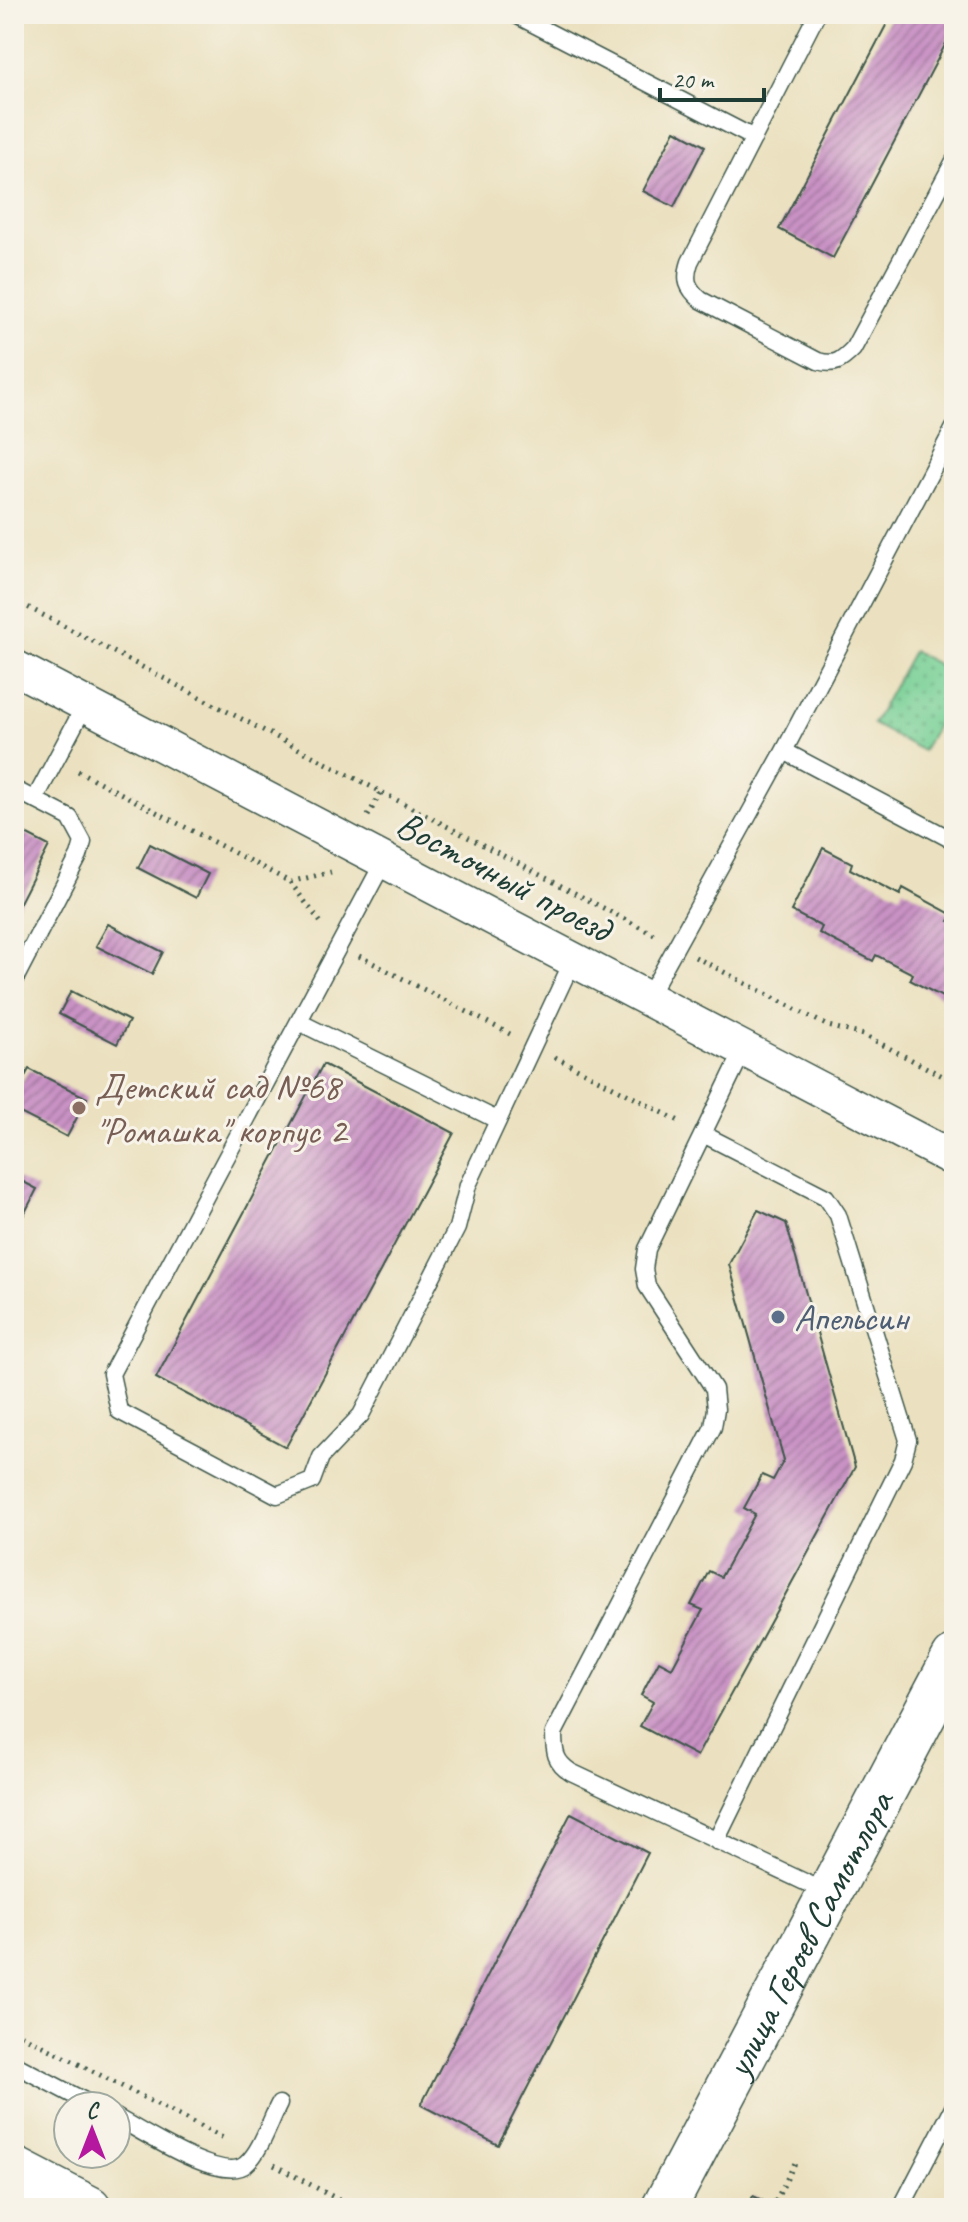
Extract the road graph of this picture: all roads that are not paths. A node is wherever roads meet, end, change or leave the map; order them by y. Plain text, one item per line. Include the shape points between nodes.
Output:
1 (514, 14) edge
2 (817, 14) edge
3 (754, 138) junction
4 (954, 161) edge
5 (954, 428) edge
6 (14, 667) edge
7 (85, 705) junction
8 (784, 751) junction
9 (14, 789) edge
10 (35, 799) junction
11 (954, 841) edge
12 (384, 861) junction
13 (573, 960) junction
14 (14, 981) edge
15 (647, 999) junction
16 (299, 1022) junction
17 (744, 1049) junction
18 (497, 1120) junction
19 (703, 1134) junction
20 (954, 1159) edge
21 (954, 1658) edge
22 (716, 1841) junction
23 (830, 1894) junction
24 (14, 2064) edge
25 (64, 2090) edge
26 (279, 2104) dead end
27 (954, 2106) edge
28 (132, 2125) edge
29 (14, 2169) edge
30 (14, 2187) edge
31 (14, 2208) edge
32 (89, 2208) edge
33 (664, 2208) edge
34 (901, 2208) edge

1 - 3 lane
2 - 3 lane
3 - 4 lane via 685,276 701,300 829,364 853,349
5 - 8 lane
6 - 7 street, Восточный проезд
7 - 10 lane
7 - 12 street, Восточный проезд
8 - 11 lane
8 - 15 lane
9 - 10 lane
10 - 14 lane via 70,818 83,842
12 - 13 street, Восточный проезд
12 - 16 lane
13 - 15 street, Восточный проезд
13 - 18 lane
15 - 17 street, Восточный проезд
16 - 18 lane
16 - 18 lane via 111,1374 119,1411 277,1495 312,1481 321,1457 361,1415 457,1228 468,1185
17 - 19 lane
17 - 20 street, Восточный проезд
19 - 22 lane via 826,1197 838,1215 908,1440 903,1460
19 - 22 lane via 647,1249 644,1269 653,1298 714,1389 713,1427 554,1733 554,1750 558,1764 571,1772
21 - 23 main road, улица Героев Самотлора
22 - 23 lane
23 - 33 main road, улица Героев Самотлора
24 - 25 lane
26 - 28 lane via 253,2154 236,2170 207,2165
27 - 34 lane
29 - 32 main road
30 - 31 main road

